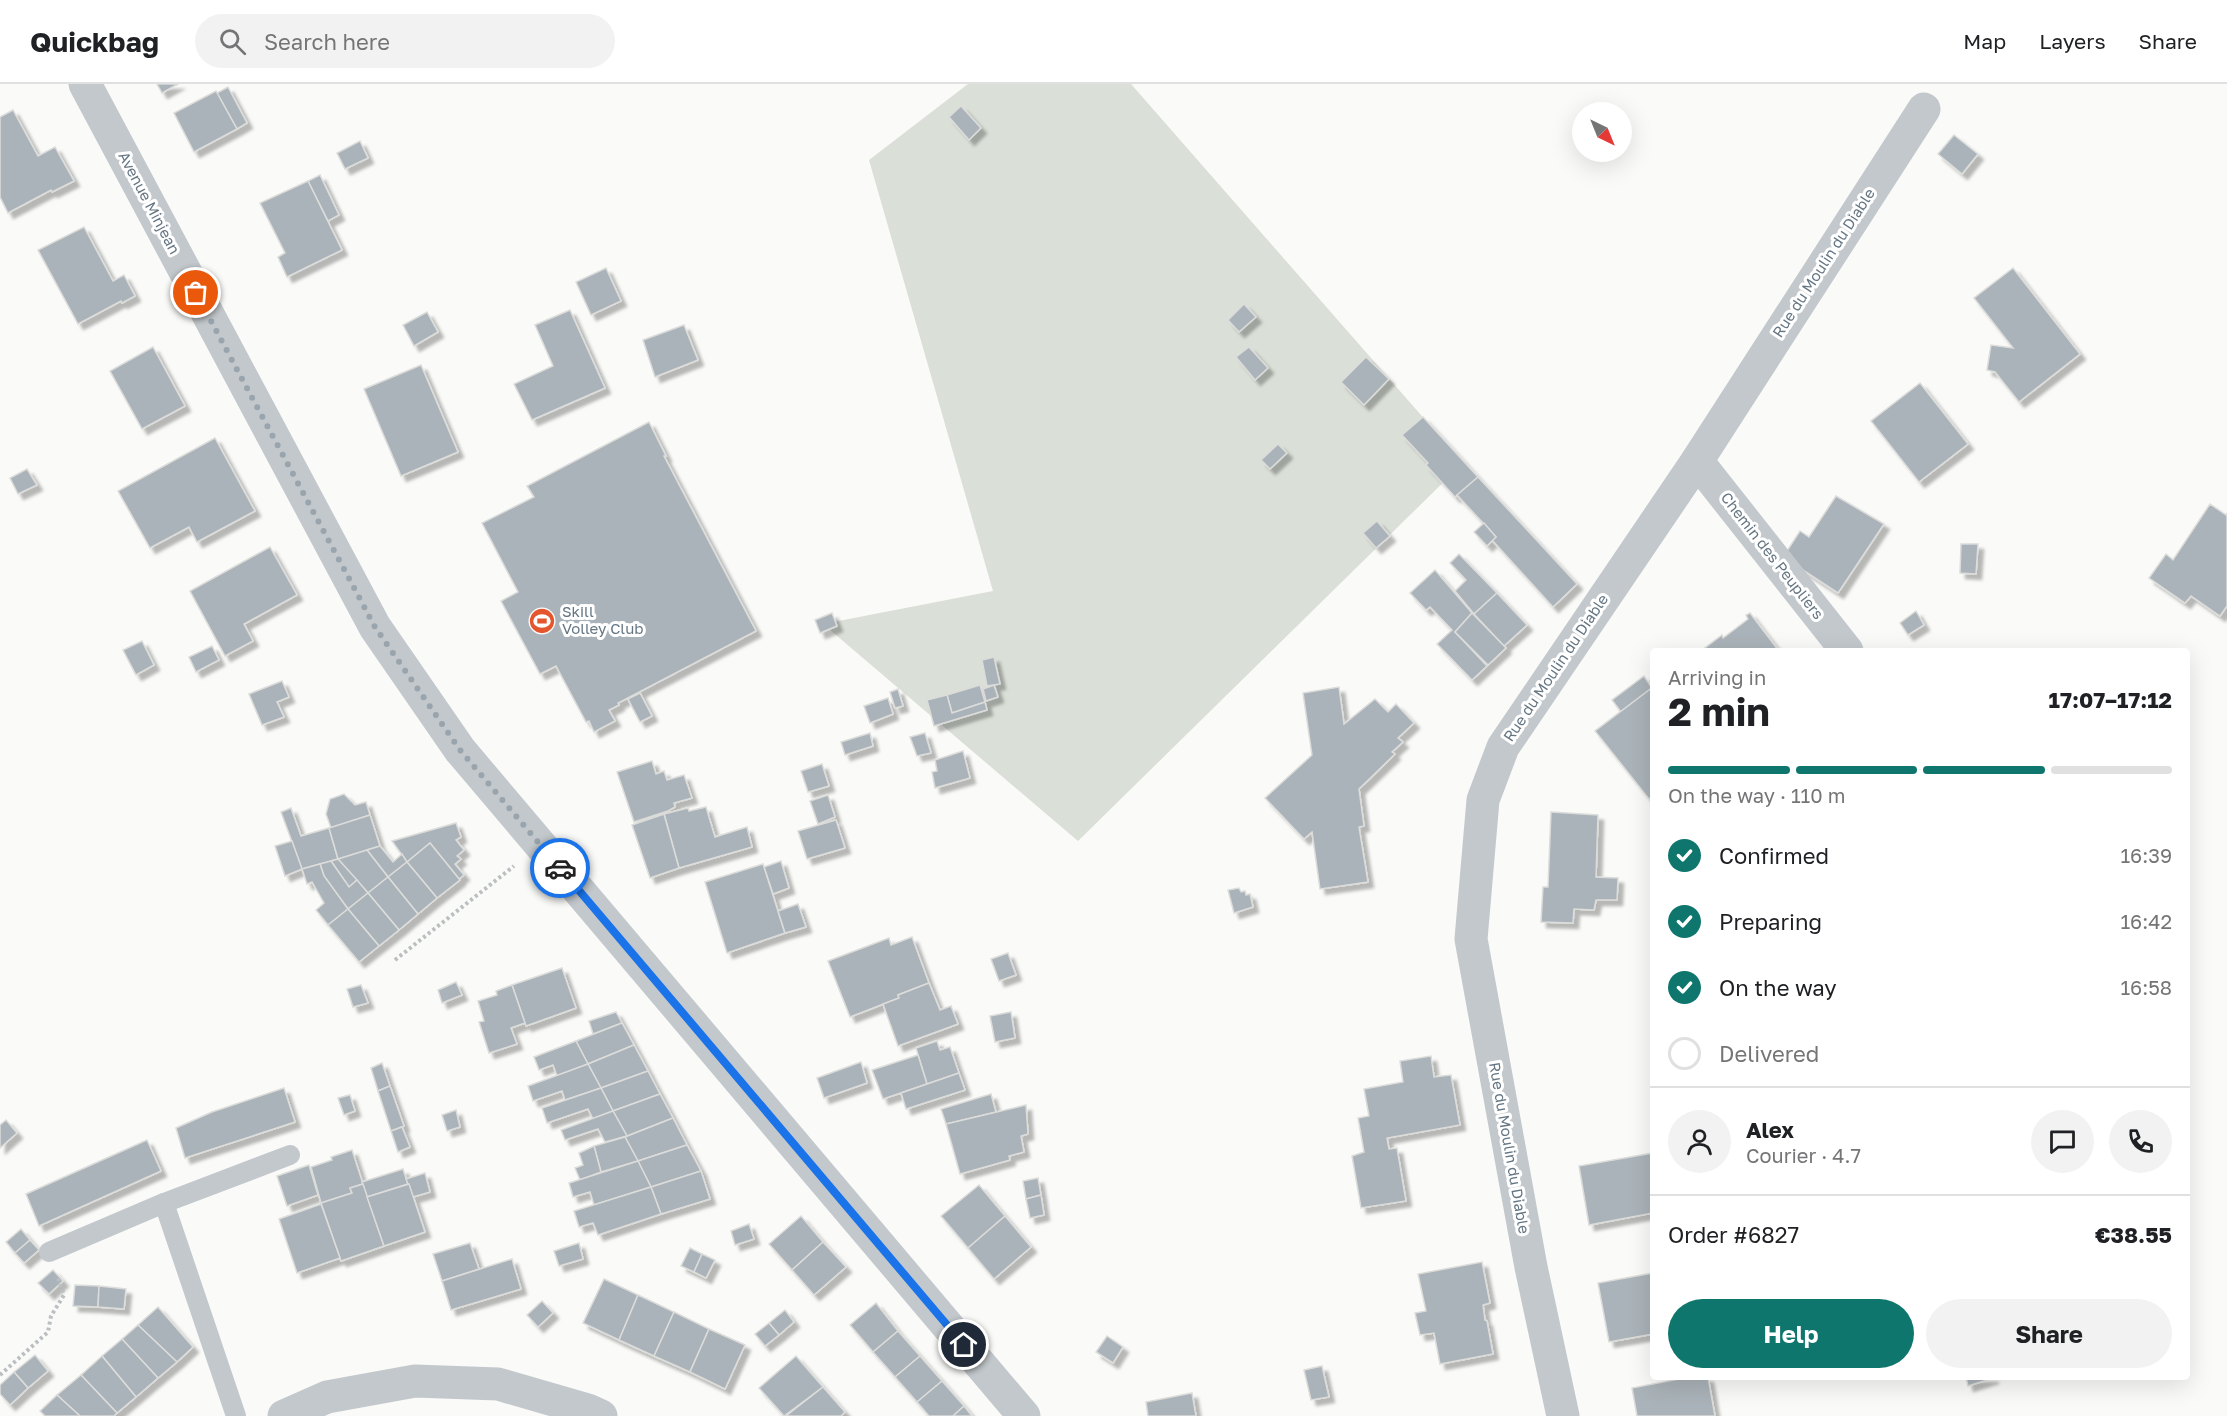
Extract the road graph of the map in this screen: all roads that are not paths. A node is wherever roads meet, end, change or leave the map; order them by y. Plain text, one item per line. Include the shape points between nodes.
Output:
1 (85, 84) edge
2 (1924, 109) dead end
3 (1697, 461) junction
4 (1845, 648) edge
5 (290, 1155) dead end
6 (164, 1203) junction
7 (49, 1252) road end
8 (236, 1416) edge
9 (284, 1416) edge
10 (600, 1416) edge
11 (1024, 1416) edge
12 (1563, 1416) edge

1 - 11 street, Avenue Minjean via 375,627 460,750
2 - 3 street, Rue du Moulin du Diable
3 - 4 street, Chemin des Peupliers
3 - 12 street, Rue du Moulin du Diable via 1503,747 1482,800 1471,939 1528,1255
5 - 6 lane
6 - 7 lane
6 - 8 lane
9 - 10 street via 327,1398 415,1381 498,1384

